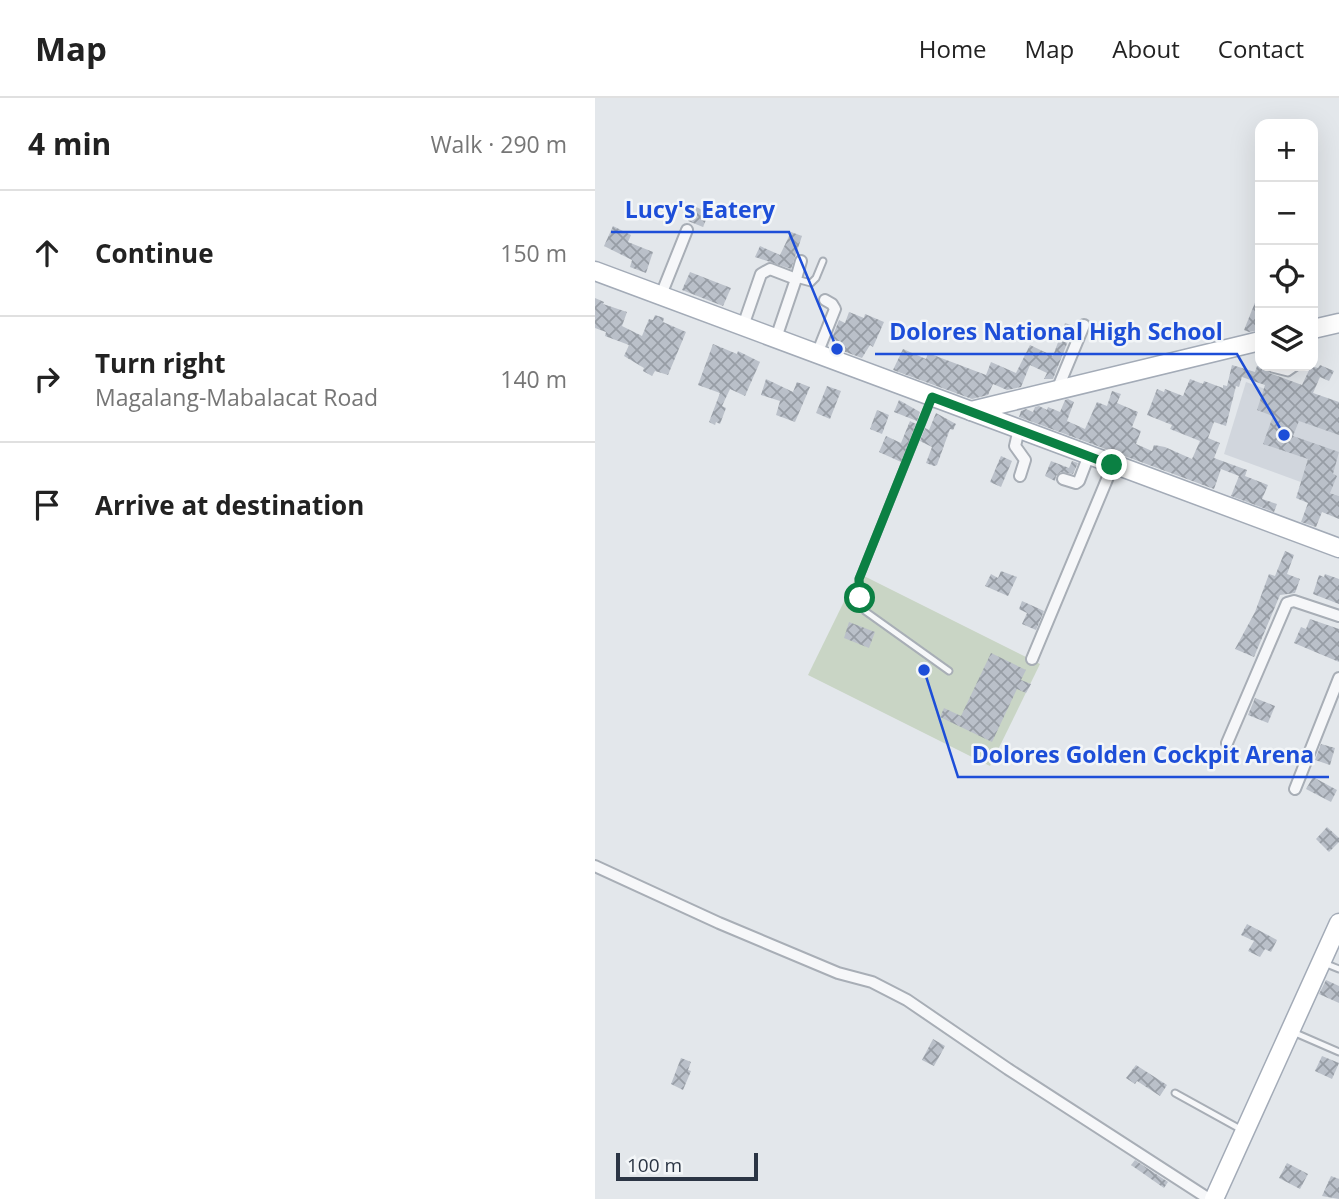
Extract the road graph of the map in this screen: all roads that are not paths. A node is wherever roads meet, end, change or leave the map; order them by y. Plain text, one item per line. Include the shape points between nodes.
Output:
1 (687, 230) dead end
2 (801, 261) dead end
3 (823, 261) dead end
4 (595, 271) edge
5 (796, 279) junction
6 (661, 295) junction
7 (825, 300) dead end
8 (1339, 323) edge
9 (1084, 325) dead end
10 (743, 326) junction
11 (1318, 328) edge
12 (776, 338) junction
13 (1255, 342) edge
14 (817, 354) junction
15 (1057, 390) junction
16 (932, 397) junction
17 (971, 411) junction
18 (1019, 429) junction
19 (1089, 455) junction
20 (1112, 465) junction
21 (1020, 476) dead end
22 (1063, 479) dead end
23 (1339, 548) edge
24 (1339, 616) edge
25 (1032, 659) dead end
26 (949, 671) dead end
27 (1339, 678) edge
28 (1227, 743) dead end
29 (1294, 789) dead end
30 (595, 866) edge
31 (1339, 923) edge
32 (1321, 962) junction
33 (1339, 969) edge
34 (1290, 1030) junction
35 (1339, 1052) edge
36 (1175, 1093) dead end
37 (1245, 1132) junction
38 (1217, 1197) edge

1 - 6 street
2 - 5 street
3 - 5 lane via 811,283
4 - 6 main road
5 - 10 street via 770,269 763,272
5 - 12 street
6 - 10 main road
7 - 14 street via 835,309
8 - 11 main road
9 - 15 street
10 - 12 main road
12 - 14 main road
13 - 15 main road
14 - 16 main road
15 - 17 main road
16 - 17 main road
16 - 26 lane via 859,579 859,590 865,611
17 - 18 main road
18 - 19 main road
18 - 21 street via 1015,446 1025,460
19 - 20 main road
19 - 22 street via 1076,484
20 - 23 main road
20 - 25 street
24 - 28 street via 1294,601 1287,603
27 - 29 street
30 - 38 street via 907,1000 1008,1069
31 - 32 main road
32 - 33 lane
32 - 34 main road
34 - 35 lane
34 - 37 main road
36 - 37 lane
37 - 38 main road

